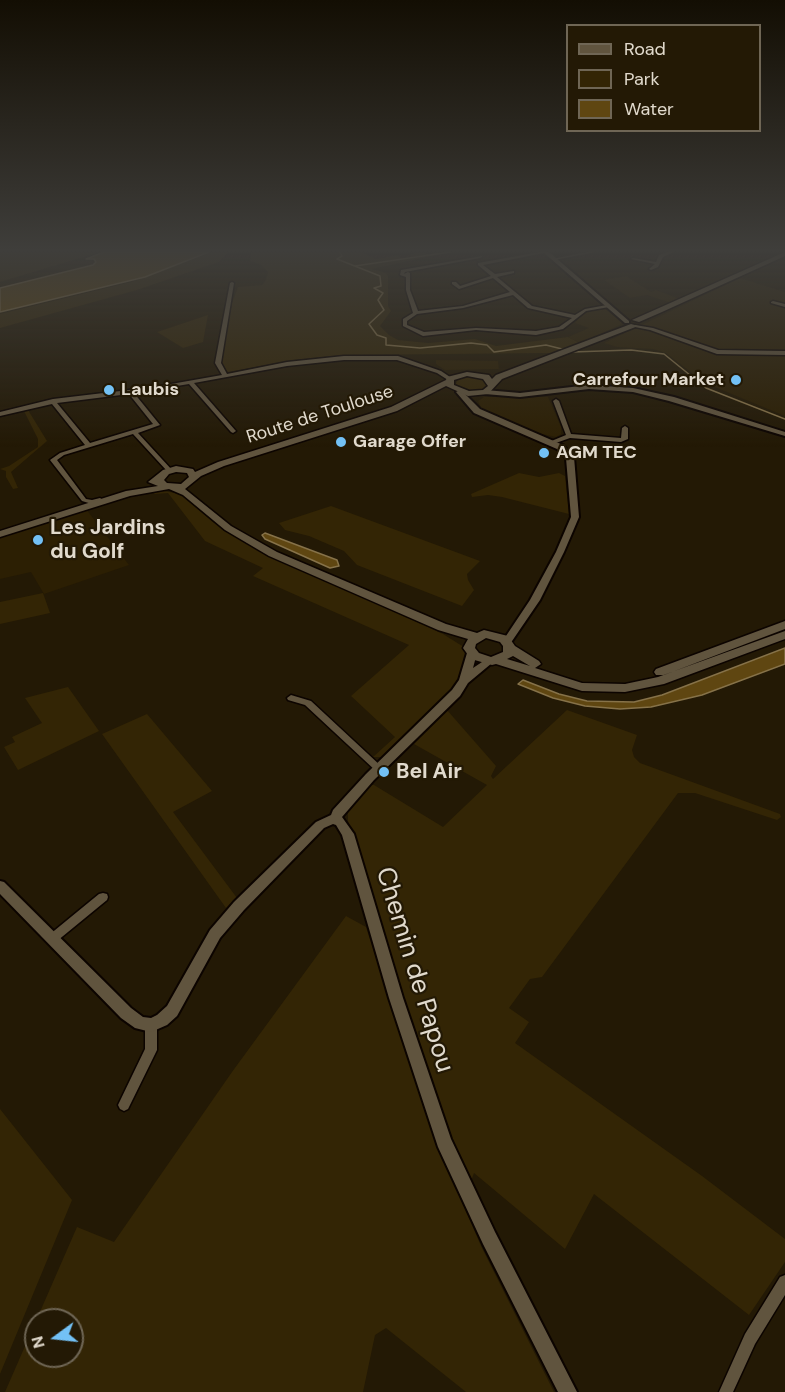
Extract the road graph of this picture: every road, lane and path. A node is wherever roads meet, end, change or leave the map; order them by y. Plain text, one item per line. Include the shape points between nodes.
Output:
1 (226, 317) edge
2 (411, 317) edge
3 (576, 317) edge
4 (625, 317) edge
5 (643, 317) edge
6 (631, 321) junction
7 (507, 322) dead end
8 (511, 333) junction
9 (785, 353) edge
10 (525, 368) junction
11 (440, 372) junction
12 (225, 375) junction
13 (459, 375) junction
14 (482, 376) junction
15 (190, 382) junction
16 (492, 384) junction
17 (453, 386) junction
18 (130, 392) junction
19 (481, 393) junction
20 (530, 394) junction
21 (53, 401) junction
22 (556, 401) dead end
23 (471, 406) junction
24 (0, 414) edge
25 (625, 428) dead end
26 (233, 431) dead end
27 (135, 433) junction
28 (785, 434) edge
29 (569, 436) junction
30 (551, 443) junction
31 (89, 447) junction
32 (169, 470) junction
33 (159, 477) junction
34 (191, 477) junction
35 (170, 487) junction
36 (129, 493) junction
37 (115, 498) junction
38 (198, 502) junction
39 (0, 534) edge
40 (785, 625) edge
41 (442, 627) junction
42 (785, 636) edge
43 (476, 637) junction
44 (507, 639) junction
45 (471, 650) junction
46 (493, 661) junction
47 (464, 680) junction
48 (291, 698) dead end
49 (379, 769) junction
50 (336, 820) junction
51 (0, 886) edge
52 (103, 897) dead end
53 (53, 938) junction
54 (152, 1025) junction
55 (124, 1105) dead end
56 (785, 1282) edge
57 (568, 1392) edge
58 (726, 1392) edge

1 - 12 street via 218,363
2 - 8 street via 404,323 415,332 476,329
3 - 8 street via 552,330
4 - 6 street
5 - 6 main road
6 - 9 street via 717,352
6 - 10 main road via 571,351
7 - 8 street
10 - 14 main road
10 - 16 main road
11 - 12 street via 406,360 377,357 316,360
11 - 13 street
11 - 17 street
12 - 15 street
13 - 14 main road
13 - 17 main road
14 - 16 main road
15 - 18 street
15 - 26 street
16 - 19 main road
16 - 20 street via 505,392
17 - 19 main road
17 - 23 street
17 - 34 main road, Route de Toulouse
18 - 21 street
18 - 27 street via 157,425
19 - 20 street
19 - 23 street via 471,400
20 - 28 street via 589,387 633,390
21 - 24 street
21 - 31 street
22 - 29 street
23 - 30 street
25 - 29 street via 625,439 621,440
27 - 31 street
27 - 32 street
29 - 30 street
30 - 44 street via 567,451 570,457 575,517 535,600
31 - 37 street via 53,460 84,500
32 - 33 main road
32 - 34 main road
33 - 35 main road via 160,483
33 - 36 main road
34 - 35 main road, Route de Toulouse
34 - 38 main road
35 - 36 main road
35 - 38 main road
36 - 37 main road
37 - 39 main road
38 - 41 main road via 257,546
40 - 44 main road via 657,673 621,681 566,676 522,657
41 - 43 main road
41 - 45 main road
42 - 46 main road via 660,681 625,688 582,687
43 - 44 main road
43 - 45 main road
44 - 46 main road via 505,657
45 - 46 main road
45 - 47 street
46 - 47 street
47 - 49 street via 456,693
48 - 49 street via 308,703
49 - 50 street via 337,813
50 - 54 street via 320,825 228,917 172,1011
50 - 57 street, Chemin de Papou via 348,834 396,999 444,1141
51 - 53 street
52 - 53 street
53 - 54 street via 126,1013 140,1023
54 - 55 street via 151,1050
56 - 58 street via 750,1339

